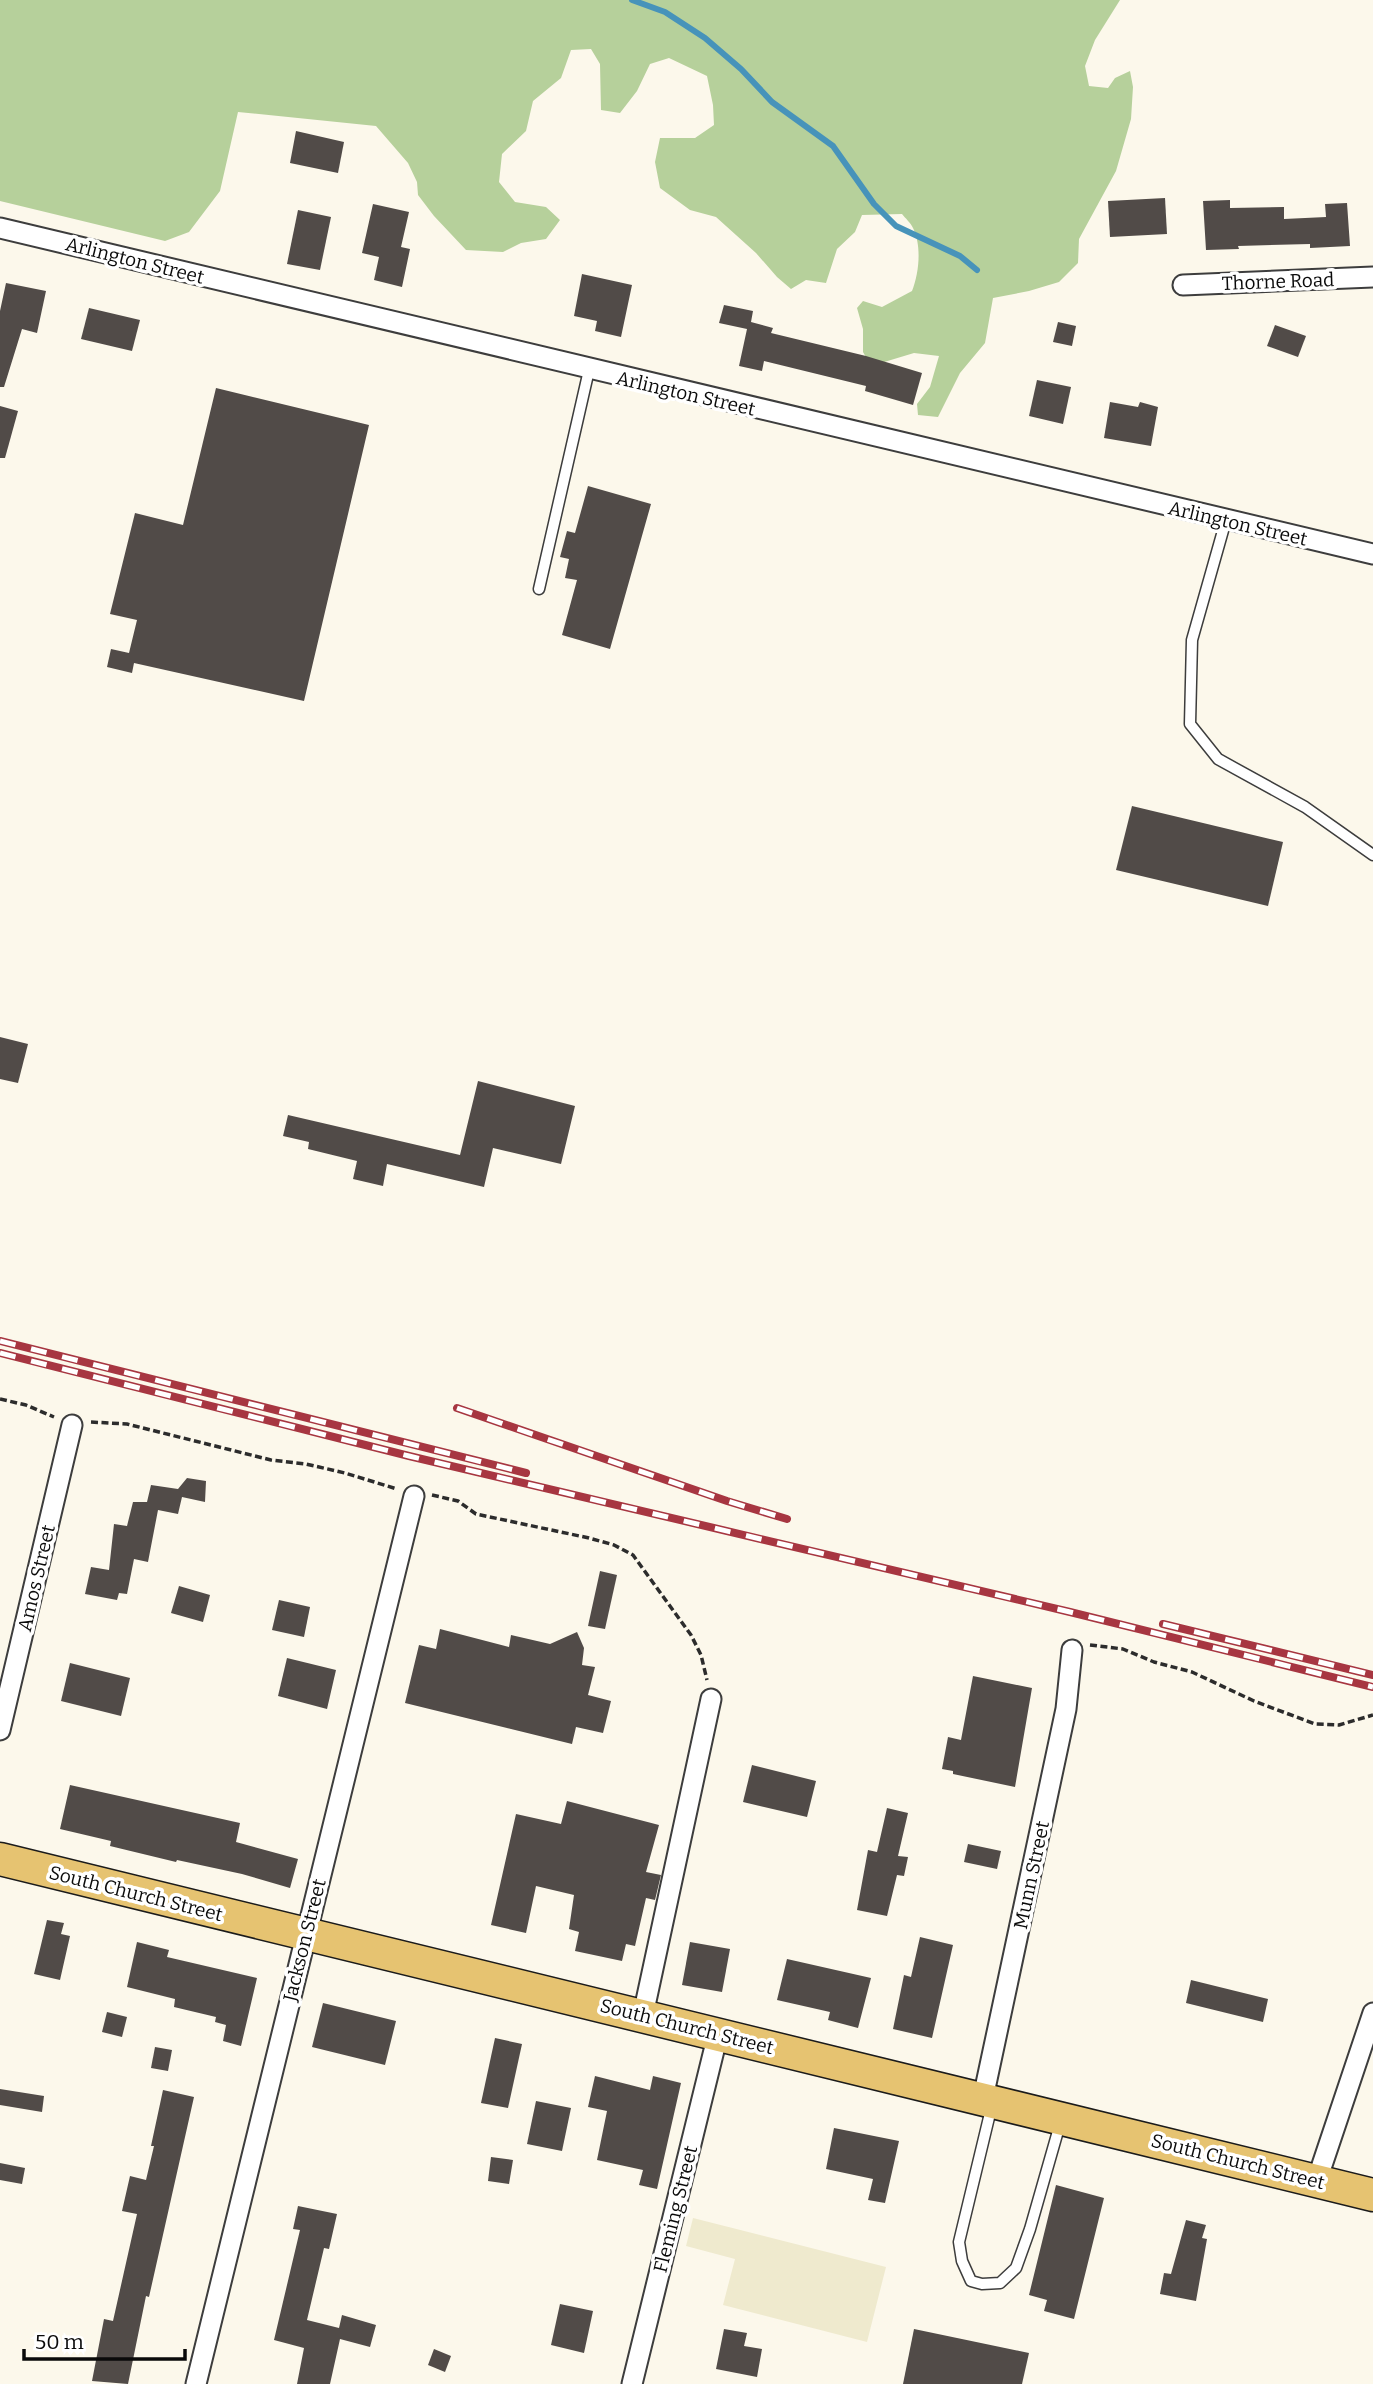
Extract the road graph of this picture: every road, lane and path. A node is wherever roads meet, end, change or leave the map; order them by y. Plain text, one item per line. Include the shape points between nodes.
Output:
1 (0, 228) edge
2 (1373, 277) edge
3 (1183, 285) dead end
4 (589, 370) junction
5 (1226, 520) junction
6 (1373, 554) edge
7 (539, 589) dead end
8 (1373, 855) edge
9 (72, 1425) dead end
10 (414, 1496) dead end
11 (1072, 1650) joint
12 (711, 1699) dead end
13 (1373, 1715) edge
14 (0, 1730) edge
15 (0, 1859) edge
16 (304, 1934) junction
17 (1373, 2013) edge
18 (643, 2015) junction
19 (718, 2034) junction
20 (988, 2099) junction
21 (1062, 2118) junction
22 (1317, 2180) junction
23 (1373, 2196) edge
24 (196, 2384) edge
25 (632, 2384) edge

1 - 4 street, Arlington Street
2 - 3 street, Thorne Road
4 - 5 street, Arlington Street
4 - 7 lane
5 - 6 street, Arlington Street
5 - 8 lane via 1192,640 1190,724 1218,759 1305,807
9 - 14 street, Amos Street
10 - 16 street, Jackson Street
11 - 13 path via 1086,1644 1123,1649 1192,1672 1315,1724 1339,1725
11 - 20 street, Munn Street via 1066,1709
12 - 18 street
15 - 16 main road, South Church Street
16 - 18 main road, South Church Street
16 - 24 street, Jackson Street
17 - 22 street
18 - 19 main road, South Church Street
19 - 20 main road, South Church Street
19 - 25 street, Fleming Street
20 - 21 main road, South Church Street
20 - 21 lane via 959,2242 971,2280 982,2284 1000,2283 1016,2268
21 - 22 main road, South Church Street
22 - 23 main road, South Church Street

